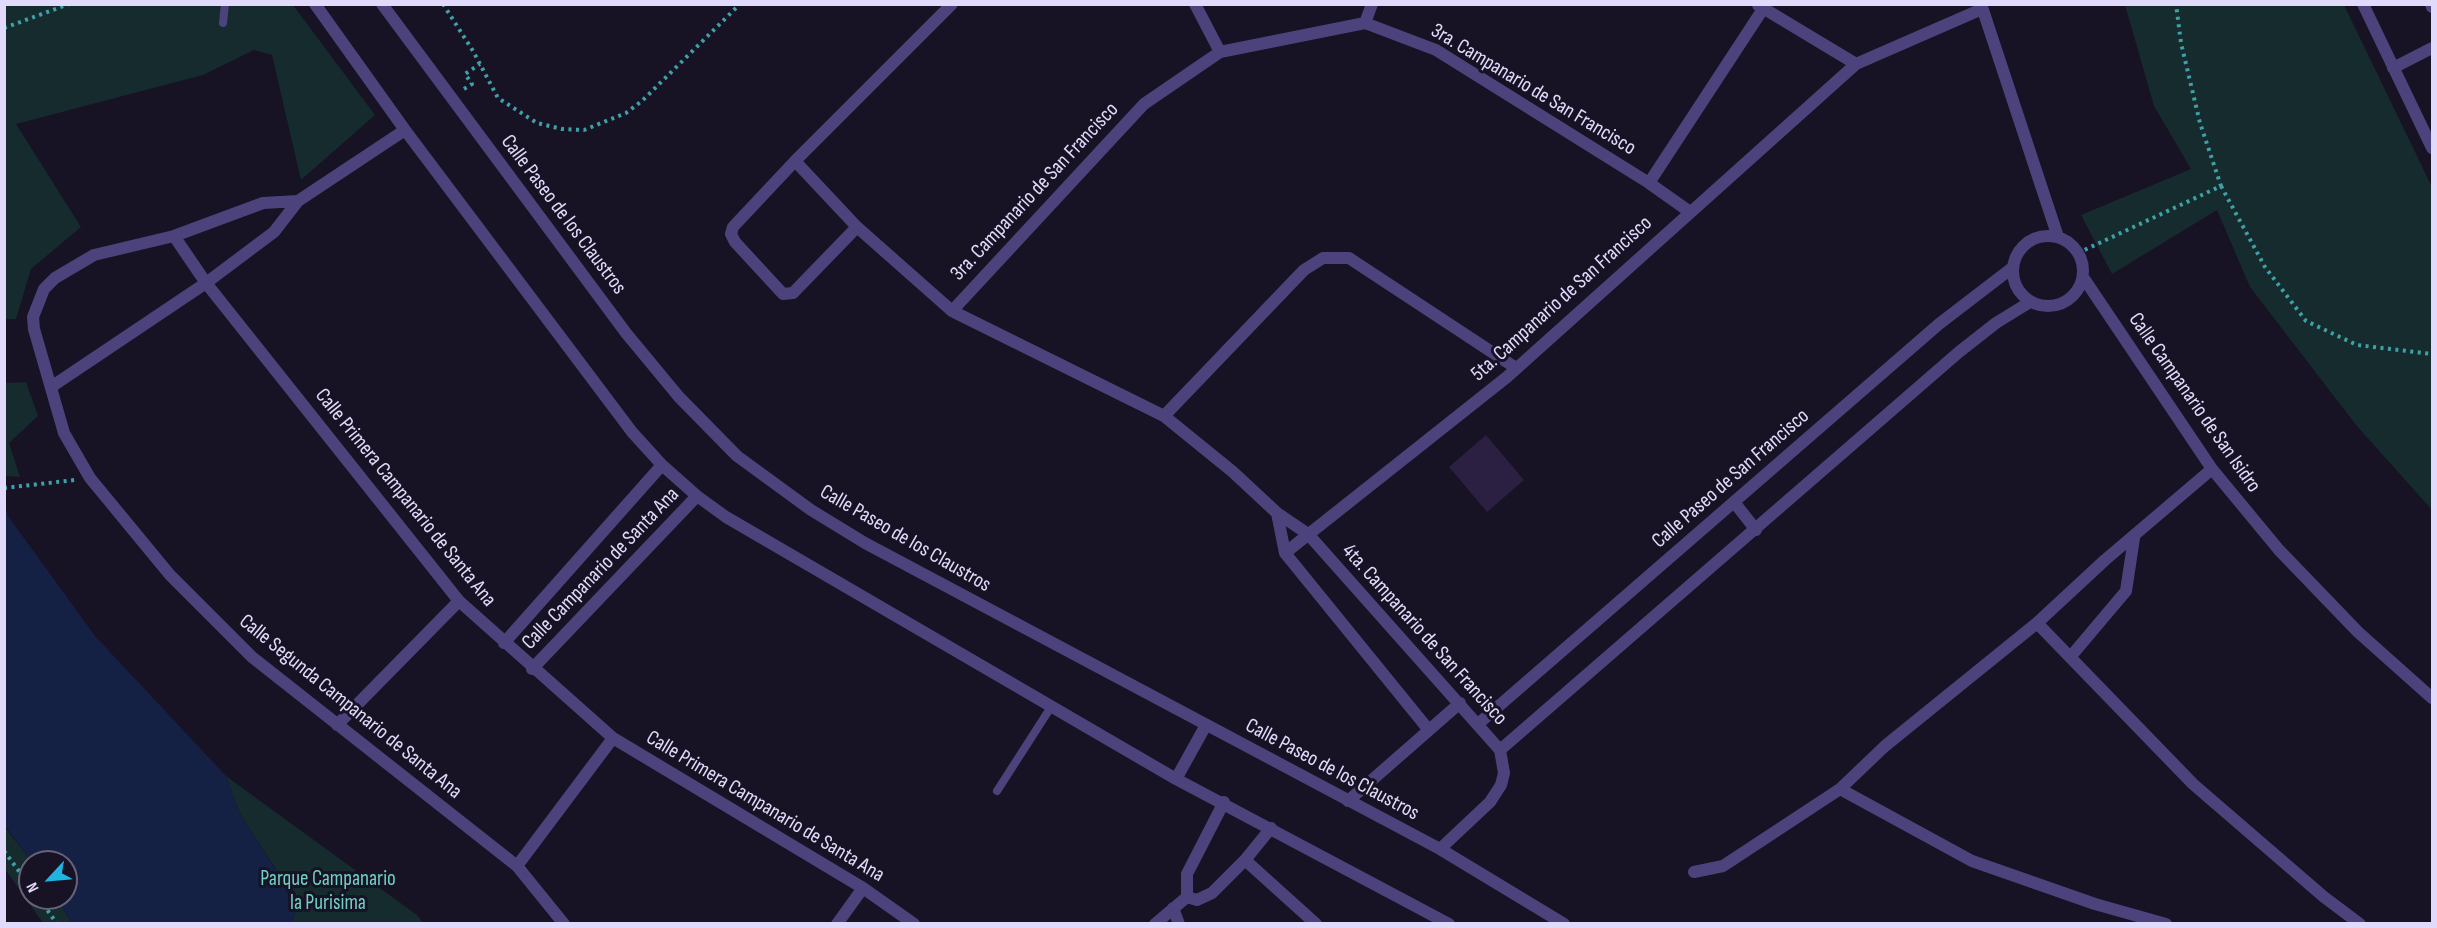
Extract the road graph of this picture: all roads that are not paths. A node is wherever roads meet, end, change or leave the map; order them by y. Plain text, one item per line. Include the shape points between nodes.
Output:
1 (225, 4) edge
2 (382, 4) edge
3 (952, 4) edge
4 (1195, 4) edge
5 (1372, 4) edge
6 (2362, 4) edge
7 (320, 6) edge
8 (1760, 7) edge
9 (1982, 7) edge
10 (223, 23) dead end
11 (1365, 23) junction
12 (2433, 48) edge
13 (1220, 52) junction
14 (1856, 63) junction
15 (2393, 68) junction
16 (405, 130) junction
17 (2430, 135) edge
18 (2433, 148) edge
19 (795, 161) junction
20 (1649, 183) junction
21 (298, 201) junction
22 (1690, 212) junction
23 (857, 227) junction
24 (174, 236) junction
25 (2058, 237) junction
26 (2012, 268) junction
27 (2083, 277) junction
28 (206, 283) junction
29 (2030, 302) junction
30 (952, 311) junction
31 (1516, 368) junction
32 (51, 387) junction
33 (1164, 416) junction
34 (662, 465) junction
35 (2212, 469) junction
36 (698, 496) junction
37 (1734, 502) junction
38 (1277, 513) junction
39 (1756, 530) junction
40 (1308, 534) junction
41 (2134, 538) junction
42 (1285, 553) junction
43 (459, 601) junction
44 (2037, 623) junction
45 (504, 643) junction
46 (2072, 655) junction
47 (532, 669) junction
48 (2433, 698) edge
49 (1460, 703) junction
50 (1051, 707) junction
51 (1478, 724) junction
52 (337, 725) junction
53 (1206, 725) junction
54 (1428, 729) junction
55 (613, 738) junction
56 (1500, 750) junction
57 (1176, 779) junction
58 (1840, 789) junction
59 (997, 791) dead end
60 (1348, 801) junction
61 (1224, 802) junction
62 (1271, 828) junction
63 (1440, 849) junction
64 (1245, 860) junction
65 (517, 866) junction
66 (1694, 872) dead end
67 (863, 888) junction
68 (1187, 897) junction
69 (1173, 908) junction
70 (564, 924) edge
71 (837, 924) edge
72 (914, 924) edge
73 (1155, 924) edge
74 (1179, 924) edge
75 (1316, 924) edge
76 (1449, 924) edge
77 (1564, 924) edge
78 (2166, 924) edge
79 (2360, 924) edge

1 - 10 lane
2 - 53 street, Calle Paseo de los Claustros via 626,333 679,397 737,456 811,510 866,543
3 - 19 street
4 - 13 street
5 - 11 street
6 - 15 street
7 - 16 street
8 - 14 street
8 - 20 street
9 - 14 street
9 - 25 street
11 - 13 street, 3ra. Campanario de San Francisco
11 - 20 street, 3ra. Campanario de San Francisco via 1436,50
12 - 15 street
13 - 30 street, 3ra. Campanario de San Francisco via 1144,104
14 - 22 street, 5ta. Campanario de San Francisco
15 - 17 street
16 - 21 street
16 - 34 street via 632,432
17 - 18 street
19 - 23 street, 4ta. Campanario de San Francisco
19 - 23 street via 733,227 731,234 783,294 792,293
20 - 22 street, 3ra. Campanario de San Francisco
21 - 24 street, Calle Segunda Campanario de Santa Ana via 263,203
21 - 28 street via 274,232
22 - 31 street, 5ta. Campanario de San Francisco
23 - 30 street, 4ta. Campanario de San Francisco
24 - 28 street, Calle Primera Campanario de Santa Ana
24 - 32 street, Calle Segunda Campanario de Santa Ana via 94,255 44,289 33,317
25 - 26 street via 2034,238 2023,245
25 - 27 street via 2078,253
26 - 29 street via 2013,281
26 - 37 street, Calle Paseo de San Francisco via 1939,324
27 - 29 street via 2074,295 2057,306
27 - 35 street, Calle Campanario de San Isidro
28 - 32 street
28 - 43 street, Calle Primera Campanario de Santa Ana
29 - 39 street via 1959,352
30 - 33 street, 4ta. Campanario de San Francisco
31 - 33 street via 1349,258 1323,258 1304,270
31 - 40 street, 5ta. Campanario de San Francisco
32 - 52 street, Calle Segunda Campanario de Santa Ana via 64,433 90,478 170,575 252,657
33 - 38 street, 4ta. Campanario de San Francisco
34 - 36 street
34 - 45 street, Calle Campanario de Santa Ana
35 - 41 street
35 - 48 street, Calle Campanario de San Isidro via 2278,550 2358,632
36 - 47 street, Calle Campanario de Santa Ana
36 - 50 street via 726,517
37 - 39 street
37 - 51 street, Calle Paseo de San Francisco
38 - 40 street, 4ta. Campanario de San Francisco
38 - 42 street
39 - 56 street
40 - 42 street, 5ta. Campanario de San Francisco
40 - 49 street, 4ta. Campanario de San Francisco
41 - 44 street
41 - 46 street via 2126,591
42 - 54 street
43 - 45 street, Calle Primera Campanario de Santa Ana
43 - 52 street
44 - 46 street
44 - 58 street via 1885,746
45 - 47 street, Calle Primera Campanario de Santa Ana
46 - 79 street via 2193,784
47 - 55 street, Calle Primera Campanario de Santa Ana
49 - 51 street, 4ta. Campanario de San Francisco
49 - 54 street
50 - 57 street
50 - 59 lane
51 - 56 street, 4ta. Campanario de San Francisco
52 - 65 street, Calle Segunda Campanario de Santa Ana
53 - 57 street
53 - 60 street, Calle Paseo de los Claustros
54 - 60 street
55 - 65 street
55 - 67 street, Calle Primera Campanario de Santa Ana
56 - 63 street, 4ta. Campanario de San Francisco via 1504,773 1501,785 1490,802
57 - 61 street
58 - 66 street via 1723,866
58 - 78 street via 1972,861
60 - 63 street, Calle Paseo de los Claustros
61 - 62 street
61 - 68 street via 1187,874
62 - 64 street
62 - 76 street
63 - 77 street, Calle Paseo de los Claustros
64 - 68 street via 1212,893 1197,900
64 - 75 street
65 - 70 street, Calle Segunda Campanario de Santa Ana
67 - 71 street
67 - 72 street, Calle Primera Campanario de Santa Ana
68 - 69 street
69 - 73 street
69 - 74 street

